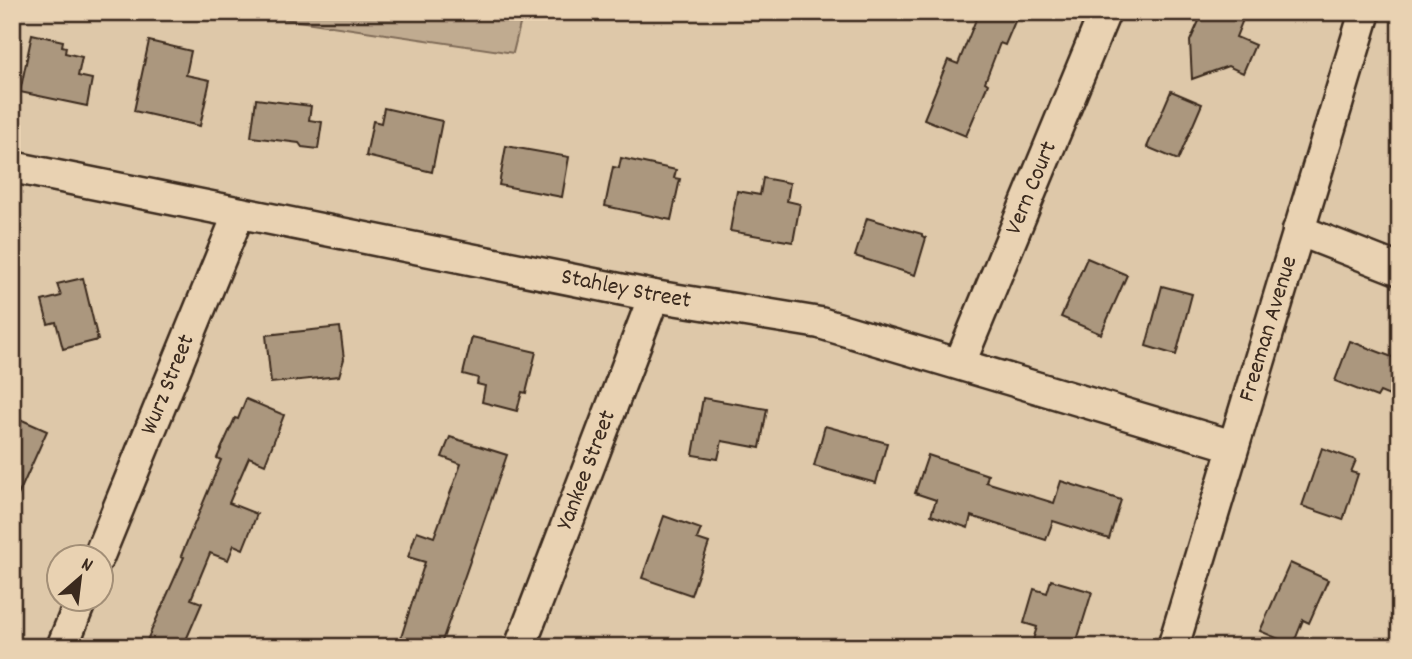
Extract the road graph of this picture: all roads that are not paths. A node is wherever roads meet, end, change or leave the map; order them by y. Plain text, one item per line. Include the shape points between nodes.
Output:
1 (1105, 12) edge
2 (1365, 12) edge
3 (12, 167) edge
4 (239, 213) junction
5 (1298, 230) junction
6 (1400, 270) edge
7 (654, 296) junction
8 (960, 363) junction
9 (1233, 446) junction
10 (104, 544) edge
11 (75, 614) edge
12 (62, 647) edge
13 (520, 647) edge
14 (1173, 647) edge

1 - 8 street, Vern Court
2 - 5 street, Freeman Avenue
3 - 4 street, Stahley Street
4 - 7 street, Stahley Street
4 - 10 street, Wurz Street
5 - 6 street
5 - 9 street, Freeman Avenue
7 - 8 street, Stahley Street via 820,323
7 - 13 street, Yankee Street
8 - 9 street, Stahley Street
9 - 14 street, Freeman Avenue
11 - 12 street

